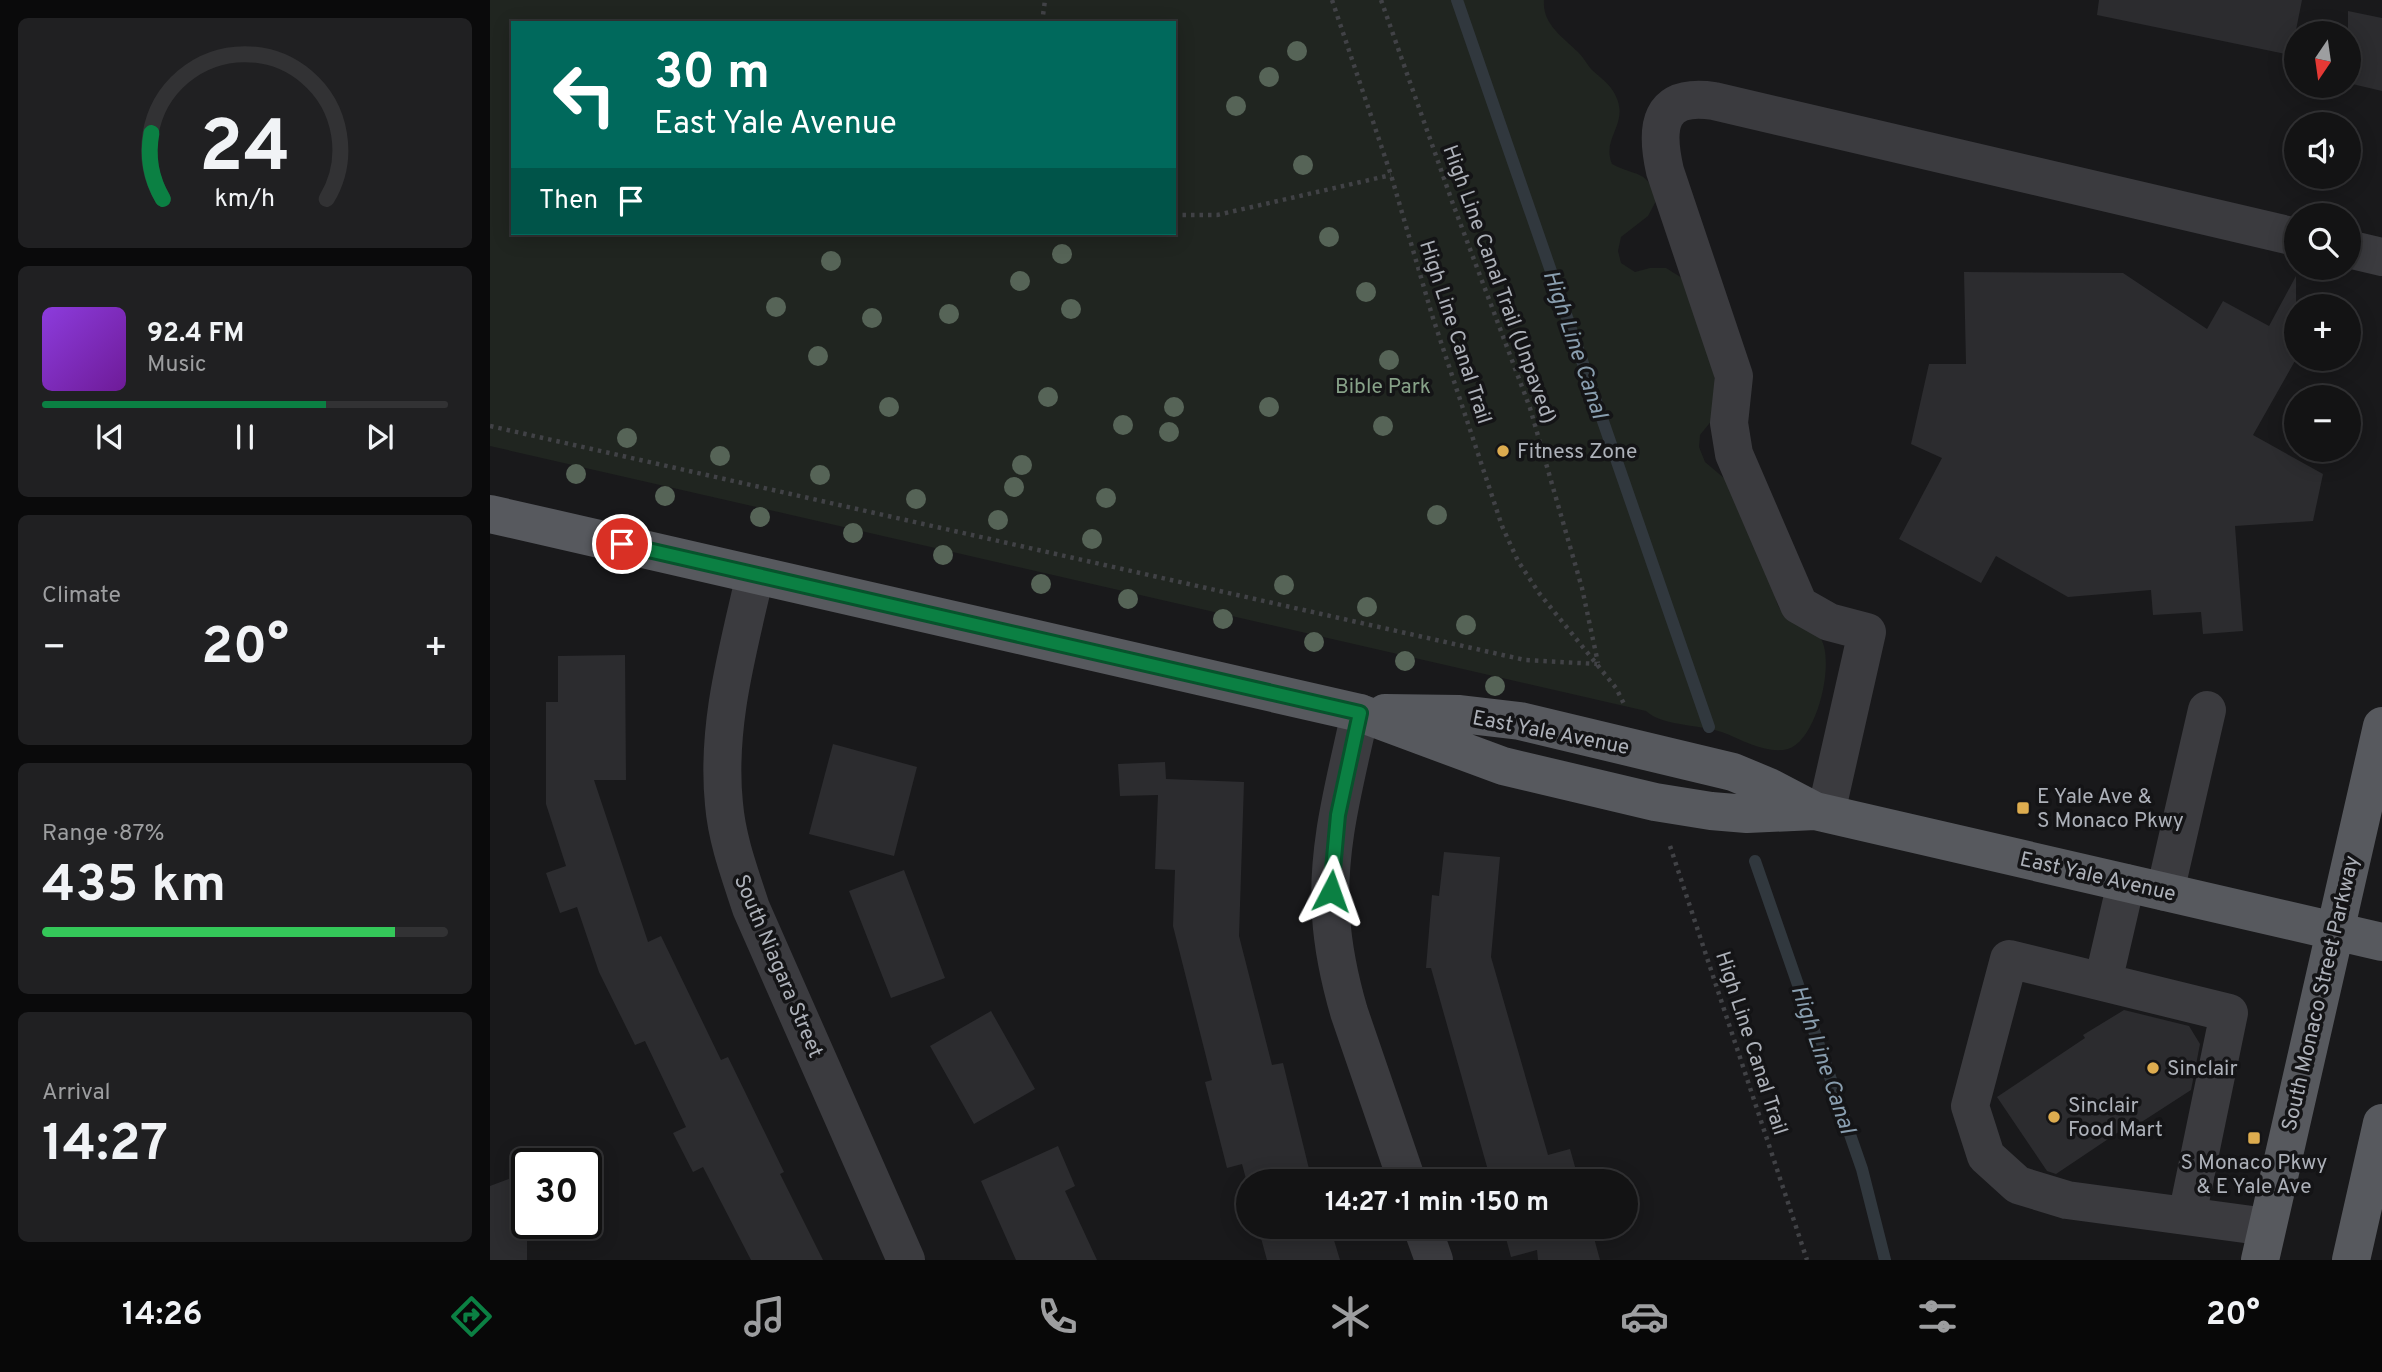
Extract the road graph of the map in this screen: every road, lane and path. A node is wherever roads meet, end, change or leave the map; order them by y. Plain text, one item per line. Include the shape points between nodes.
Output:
1 (1045, 0) edge
2 (1332, 0) edge
3 (1381, 0) edge
4 (1042, 21) edge
5 (1391, 175) junction
6 (1176, 215) edge
7 (2284, 234) edge
8 (2361, 252) edge
9 (2382, 257) edge
10 (490, 426) edge
11 (490, 514) edge
12 (755, 575) junction
13 (1598, 664) junction
14 (2207, 710) dead end
15 (1360, 713) junction
16 (1628, 714) dead end
17 (2382, 726) edge
18 (1820, 812) junction
19 (1667, 836) dead end
20 (2126, 883) junction
21 (2165, 892) junction
22 (2334, 931) junction
23 (2382, 942) edge
24 (2103, 982) junction
25 (2382, 1123) edge
26 (1403, 1169) edge
27 (2187, 1216) junction
28 (1426, 1239) edge
29 (2263, 1243) edge
30 (906, 1260) edge
31 (1434, 1260) edge
32 (1808, 1260) edge
33 (2351, 1260) edge

1 - 4 path
2 - 5 path, High Line Canal Trail
3 - 13 path, High Line Canal Trail (Unpaved) via 1530,408 1582,588
5 - 6 path via 1217,215
5 - 13 path, High Line Canal Trail via 1502,526 1539,593
7 - 18 street via 1714,101 1691,100 1668,112 1659,136 1665,171 1734,376 1729,423 1734,454 1799,606 1829,622 1867,632
8 - 9 street
10 - 13 path via 1525,660
11 - 12 main road, East Yale Avenue
12 - 15 main road, East Yale Avenue
12 - 30 street, South Niagara Street via 724,739 724,806 734,854 751,908
13 - 16 path, High Line Canal Trail
14 - 21 street
15 - 18 main road, East Yale Avenue via 1494,764 1656,802 1747,814
15 - 26 street via 1333,845 1332,926 1349,1012
17 - 22 main road, South Monaco Street Parkway
18 - 20 main road, East Yale Avenue
19 - 32 path, High Line Canal Trail
20 - 21 main road, East Yale Avenue
20 - 24 street
21 - 22 main road, East Yale Avenue
22 - 23 main road, East Yale Avenue
22 - 29 main road, South Monaco Street Parkway
24 - 27 street via 2229,1013
24 - 27 street via 2009,959 1970,1106 1986,1156 2018,1185 2067,1200
25 - 33 main road
27 - 29 street
28 - 31 street

